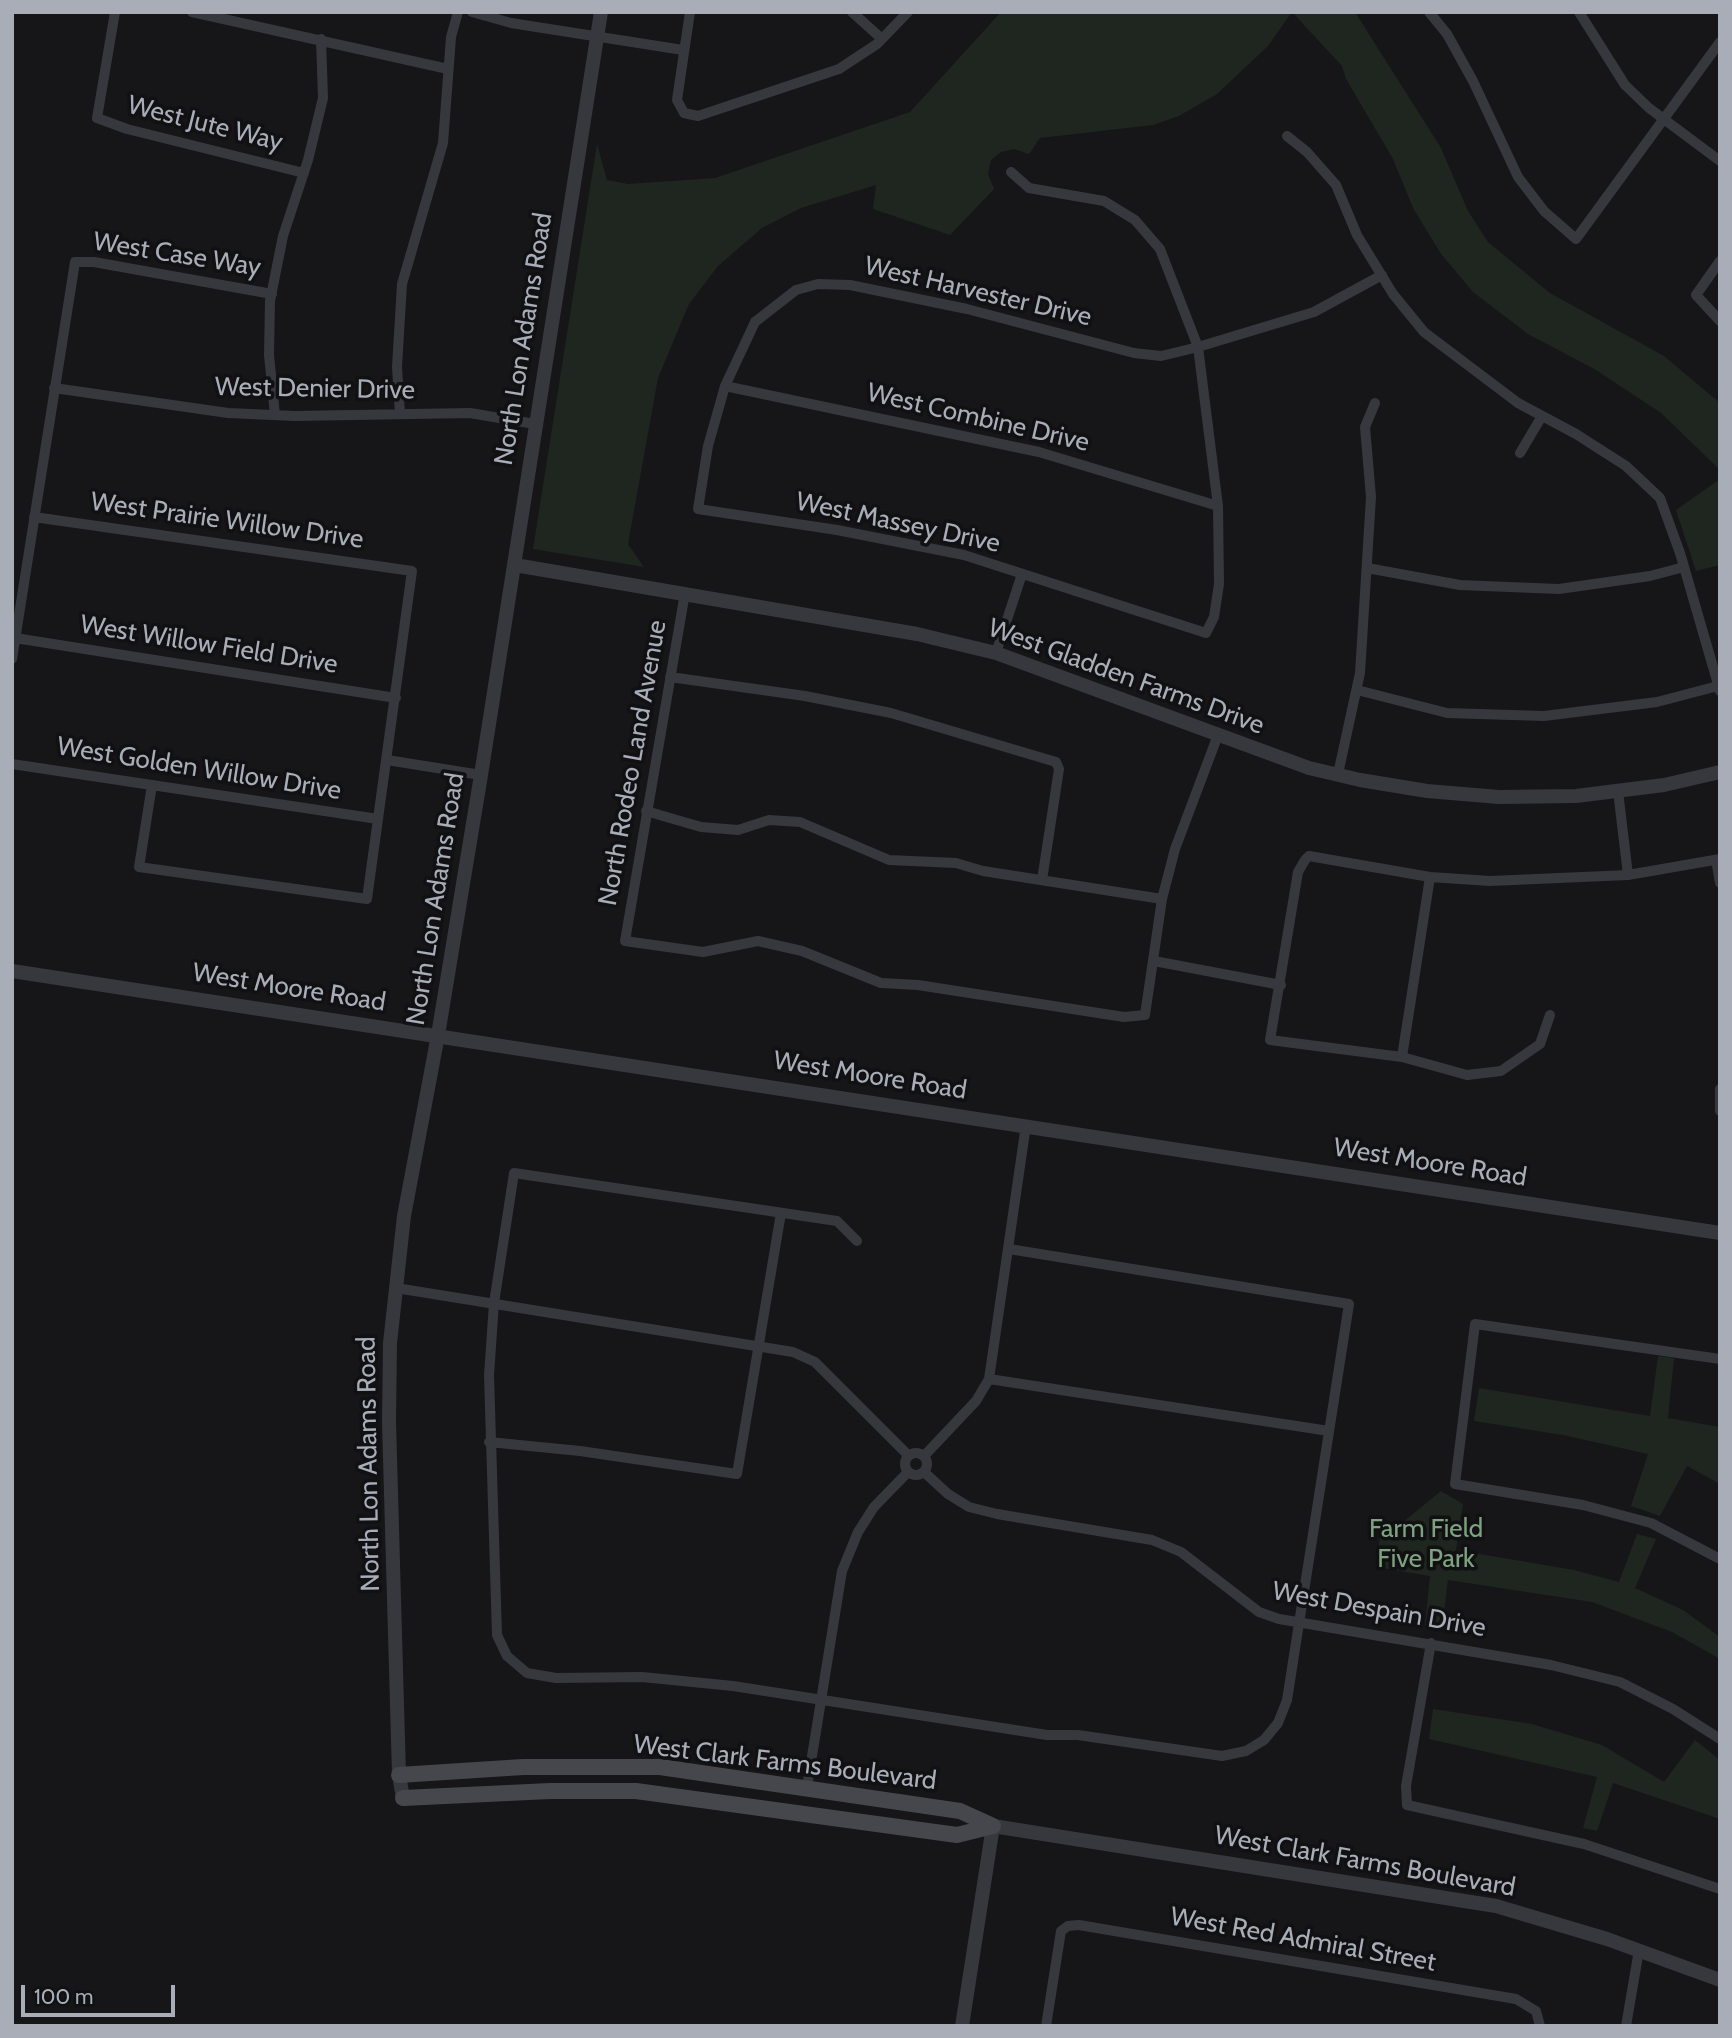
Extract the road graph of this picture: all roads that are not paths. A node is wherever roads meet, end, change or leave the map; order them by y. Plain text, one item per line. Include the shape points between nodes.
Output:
1 (115, 12) edge
2 (192, 12) edge
3 (458, 12) edge
4 (472, 12) edge
5 (601, 12) edge
6 (690, 12) edge
7 (852, 12) edge
8 (908, 12) edge
9 (1429, 12) edge
10 (1579, 12) edge
11 (597, 37) junction
12 (321, 39) junction
13 (882, 39) junction
14 (1720, 42) edge
15 (683, 50) junction
16 (448, 69) junction
17 (1664, 120) junction
18 (1286, 136) dead end
19 (1720, 161) edge
20 (1011, 172) dead end
21 (304, 173) junction
22 (1720, 261) edge
23 (1382, 275) junction
24 (272, 294) junction
25 (1720, 321) edge
26 (1198, 347) junction
27 (725, 386) junction
28 (54, 388) junction
29 (1374, 403) dead end
30 (400, 414) junction
31 (275, 415) junction
32 (1542, 416) junction
33 (535, 424) junction
34 (1520, 453) dead end
35 (1218, 506) junction
36 (698, 509) joint
37 (34, 517) junction
38 (515, 565) junction
39 (1684, 566) junction
40 (1367, 568) junction
41 (1023, 574) junction
42 (685, 593) junction
43 (15, 638) junction
44 (996, 653) junction
45 (12, 659) edge
46 (670, 677) junction
47 (1719, 688) edge
48 (1357, 690) junction
49 (396, 698) junction
50 (1218, 735) junction
51 (387, 760) junction
52 (12, 764) edge
53 (1720, 772) edge
54 (1338, 774) junction
55 (481, 775) junction
56 (152, 785) junction
57 (1618, 791) junction
58 (646, 811) junction
59 (378, 819) junction
60 (1718, 860) edge
61 (1628, 876) junction
62 (1430, 877) junction
63 (1042, 880) junction
64 (1720, 883) edge
65 (1162, 899) junction
66 (1154, 961) junction
67 (12, 971) edge
68 (1281, 985) junction
69 (1550, 1015) dead end
70 (438, 1035) junction
71 (1402, 1058) junction
72 (1720, 1089) edge
73 (1719, 1111) edge
74 (1026, 1125) junction
75 (781, 1213) junction
76 (1720, 1233) edge
77 (857, 1241) dead end
78 (1009, 1249) junction
79 (396, 1288) junction
80 (494, 1303) junction
81 (758, 1345) junction
82 (1720, 1359) edge
83 (989, 1378) junction
84 (1329, 1431) junction
85 (489, 1442) junction
86 (908, 1455) junction
87 (925, 1456) junction
88 (908, 1472) junction
89 (924, 1472) junction
90 (1720, 1559) edge
91 (1298, 1622) junction
92 (1431, 1643) junction
93 (820, 1699) junction
94 (1720, 1739) edge
95 (399, 1775) junction
96 (807, 1787) junction
97 (403, 1798) joint
98 (993, 1826) junction
99 (1720, 1889) edge
100 (1639, 1950) junction
101 (1720, 1980) edge
102 (962, 2026) edge
103 (1046, 2026) edge
104 (1540, 2026) edge
105 (1626, 2026) edge

1 - 21 street, West Jute Way via 97,118
2 - 12 street
3 - 16 street
4 - 11 street
5 - 11 street, North Lon Adams Road
6 - 15 street
7 - 13 street
8 - 13 street
9 - 17 street via 1473,81 1518,177 1544,211 1576,239
10 - 17 street via 1625,85
11 - 15 street
11 - 33 street, North Lon Adams Road
12 - 16 street
12 - 21 street via 323,98
13 - 15 street via 839,69 698,116 684,113 677,100
14 - 17 street
16 - 30 street via 443,143 402,284 397,367
17 - 19 street
18 - 23 street via 1336,185 1357,235
20 - 26 street via 1029,188 1104,201 1135,220 1160,249
21 - 24 street via 283,236
22 - 25 street via 1696,295
23 - 26 street, West Harvester Drive via 1314,312
23 - 32 street via 1424,332
24 - 28 street, West Case Way via 75,262
24 - 31 street via 269,355
26 - 27 street, West Harvester Drive via 1161,356 1135,353 967,309 850,285 818,284 796,290 755,322
26 - 35 street
27 - 35 street, West Combine Drive via 1039,452
27 - 36 street, West Harvester Drive via 708,446
28 - 31 street, West Denier Drive via 228,413
28 - 37 street
29 - 40 street via 1365,428 1371,497
30 - 31 street, West Denier Drive
30 - 33 street, West Denier Drive via 470,413
32 - 34 street
32 - 39 street via 1626,466 1660,498
33 - 38 street, North Lon Adams Road
35 - 41 street, West Massey Drive via 1219,584 1206,634
36 - 41 street, West Massey Drive via 951,553
37 - 43 street
37 - 49 street, West Prairie Willow Drive via 412,571
38 - 42 street, West Gladden Farms Drive
38 - 55 street, North Lon Adams Road
39 - 40 street via 1650,576 1559,589 1460,585
39 - 47 street
40 - 48 street
41 - 44 street
42 - 44 street, West Gladden Farms Drive via 917,634
42 - 46 street, North Rodeo Land Avenue
43 - 45 street
43 - 49 street, West Willow Field Drive
44 - 50 street, West Gladden Farms Drive
46 - 58 street, North Rodeo Land Avenue
46 - 63 street via 891,713 1056,762 1059,769
47 - 48 street via 1657,702 1544,716 1447,713
48 - 54 street
49 - 51 street
50 - 54 street, West Gladden Farms Drive
50 - 65 street via 1175,849
51 - 55 street
51 - 59 street
52 - 56 street, West Golden Willow Drive
53 - 57 street, West Gladden Farms Drive
54 - 57 street, West Gladden Farms Drive via 1427,791 1499,797
55 - 70 street, North Lon Adams Road
56 - 59 street, West Golden Willow Drive
56 - 59 street via 139,867 367,899
57 - 61 street
58 - 63 street via 701,827 738,830 769,820 800,822 889,860 956,863
58 - 66 street, North Rodeo Land Avenue via 625,941 703,952 758,941 802,951 881,983 1124,1017 1145,1015
60 - 61 street
60 - 64 street
61 - 62 street via 1542,881
62 - 68 street via 1309,856 1298,872
62 - 71 street
63 - 65 street
65 - 66 street
66 - 68 street
67 - 70 street, West Moore Road
68 - 71 street via 1270,1040
69 - 71 street via 1540,1044 1501,1071 1467,1075
70 - 74 street, West Moore Road
70 - 79 street, North Lon Adams Road via 404,1216
72 - 73 street
74 - 76 street, West Moore Road
74 - 78 street
75 - 77 street via 837,1222
75 - 80 street via 514,1173
75 - 81 street
78 - 83 street
78 - 84 street via 1349,1304
79 - 80 street
79 - 95 street, North Lon Adams Road via 388,1422
80 - 81 street
80 - 85 street
81 - 85 street via 737,1474
81 - 86 street via 815,1362
82 - 90 street via 1475,1324 1455,1485 1583,1505 1651,1523
83 - 84 street
83 - 87 street via 976,1401
84 - 91 street
85 - 93 street via 497,1635 507,1656 527,1672 556,1678 642,1677
86 - 87 street
86 - 88 street via 904,1462
87 - 89 street
88 - 89 street
88 - 93 street via 874,1507 842,1572
89 - 91 street, West Despain Drive via 969,1507 1152,1540 1181,1552 1259,1612
91 - 92 street, West Despain Drive
91 - 93 street via 1287,1700 1278,1723 1264,1740 1246,1751 1222,1756 1078,1735 1047,1735
92 - 94 street, West Despain Drive via 1619,1682
92 - 99 street via 1406,1786 1407,1805 1607,1850
93 - 96 street
95 - 96 main road, West Clark Farms Boulevard via 523,1767 660,1767
95 - 97 street, North Lon Adams Road
96 - 98 main road, West Clark Farms Boulevard via 960,1811
97 - 98 main road, West Clark Farms Boulevard via 636,1791 957,1835
98 - 100 street, West Clark Farms Boulevard via 1484,1904
98 - 102 street
100 - 101 street, West Clark Farms Boulevard
100 - 105 street
103 - 104 street, West Red Admiral Street via 1061,1931 1068,1926 1516,1999 1536,2011

